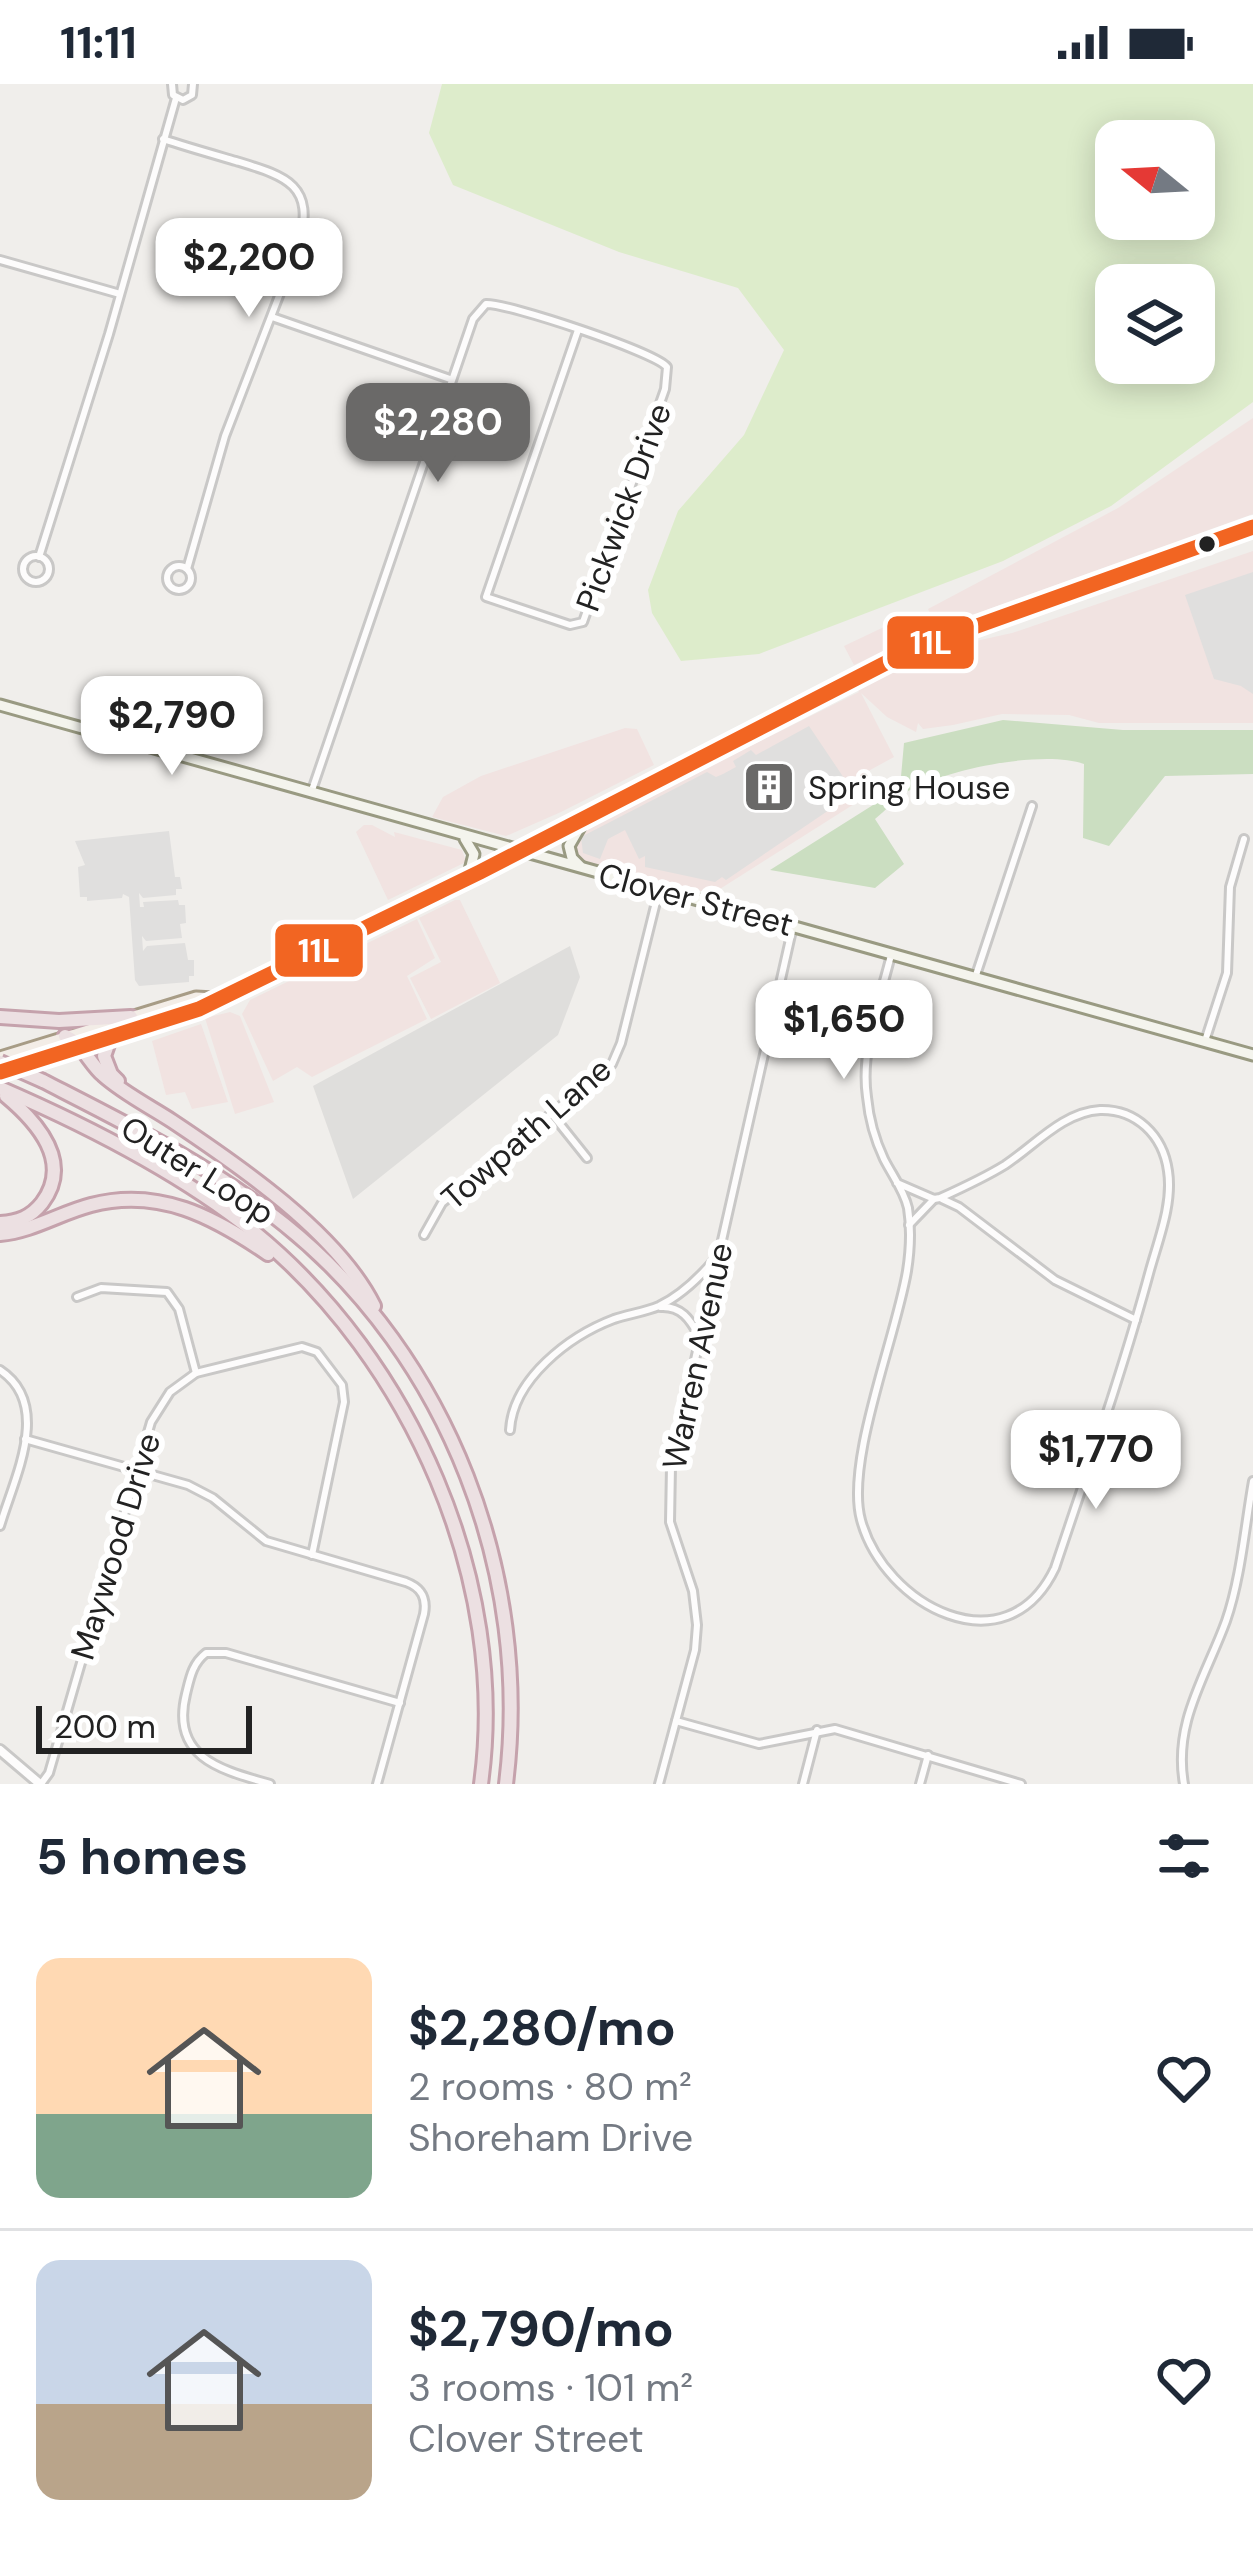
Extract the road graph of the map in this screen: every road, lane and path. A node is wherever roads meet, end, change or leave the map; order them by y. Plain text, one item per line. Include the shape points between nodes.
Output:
1 (172, 84) edge
2 (193, 84) edge
3 (176, 98) junction
4 (163, 139) junction
5 (0, 260) edge
6 (120, 294) junction
7 (272, 316) junction
8 (578, 330) junction
9 (452, 379) junction
10 (1253, 527) edge
11 (39, 556) junction
12 (187, 569) junction
13 (0, 705) edge
14 (310, 794) junction
15 (1032, 806) dead end
16 (590, 814) junction
17 (461, 836) junction
18 (1244, 839) dead end
19 (518, 851) junction
20 (585, 869) junction
21 (468, 878) junction
22 (659, 890) junction
23 (793, 926) junction
24 (892, 951) junction
25 (976, 976) junction
26 (215, 998) junction
27 (0, 1017) edge
28 (131, 1017) junction
29 (65, 1036) junction
30 (111, 1036) junction
31 (1205, 1041) junction
32 (79, 1045) junction
33 (1253, 1055) edge
34 (0, 1059) edge
35 (0, 1072) edge
36 (3, 1092) edge
37 (136, 1098) junction
38 (550, 1112) junction
39 (587, 1158) dead end
40 (897, 1183) junction
41 (937, 1199) junction
42 (0, 1223) edge
43 (909, 1225) junction
44 (0, 1234) edge
45 (424, 1235) dead end
46 (718, 1255) junction
47 (303, 1279) junction
48 (77, 1297) dead end
49 (657, 1307) junction
50 (1136, 1320) junction
51 (382, 1323) junction
52 (699, 1337) junction
53 (0, 1370) edge
54 (196, 1373) junction
55 (510, 1430) dead end
56 (25, 1439) junction
57 (137, 1471) junction
58 (1253, 1481) edge
59 (0, 1526) edge
60 (312, 1555) junction
61 (400, 1702) junction
62 (676, 1721) junction
63 (817, 1730) junction
64 (0, 1750) edge
65 (928, 1755) junction
66 (40, 1784) edge
67 (270, 1784) edge
68 (377, 1784) edge
69 (481, 1784) edge
70 (506, 1784) edge
71 (659, 1784) edge
72 (802, 1784) edge
73 (920, 1784) edge
74 (1021, 1784) edge
75 (1184, 1784) edge

1 - 3 street
2 - 3 street via 190,98
3 - 4 street
4 - 6 street
4 - 7 street via 274,173 298,192 304,226
5 - 6 street
6 - 11 street
7 - 9 street
7 - 12 street via 225,436
8 - 8 street, Pickwick Drive via 486,597 570,625 583,622 667,367
8 - 9 street via 486,304 472,320
9 - 14 street
10 - 16 main road via 913,649
11 - 11 street via 23,568 35,583 49,574
12 - 12 street via 169,571 172,589 188,587
13 - 14 main road, Clover Street
14 - 17 main road, Clover Street
15 - 25 street
16 - 19 main road
16 - 20 main road via 568,846
17 - 19 main road, Clover Street
17 - 21 main road via 474,854
18 - 31 street via 1229,894 1227,974
19 - 20 main road, Clover Street
19 - 21 main road
20 - 22 main road, Clover Street
21 - 26 main road
22 - 23 main road, Clover Street
22 - 38 street, Towpath Lane via 618,1052 605,1072
23 - 24 main road, Clover Street
23 - 46 street, Warren Avenue
24 - 25 main road, Clover Street
24 - 40 street via 865,1077 873,1129
25 - 31 main road, Clover Street
26 - 28 main road
26 - 30 main road
27 - 28 highway
28 - 29 main road
29 - 32 highway
29 - 34 main road
30 - 32 main road
30 - 37 highway via 104,1056 110,1074
31 - 33 main road, Clover Street
32 - 35 main road
32 - 37 highway via 103,1076
34 - 51 highway, Outer Loop, bridge via 220,1177 288,1227
36 - 42 highway via 47,1140 54,1178 35,1210
36 - 47 highway, Outer Loop via 195,1190
37 - 51 highway via 304,1221 346,1266
38 - 39 street
38 - 45 street, Towpath Lane via 442,1203
40 - 41 street
40 - 43 street
41 - 43 street
41 - 50 street via 1055,1280
41 - 50 street via 1080,1114 1133,1117 1160,1143 1169,1185
43 - 50 street via 901,1304 857,1495 877,1553 949,1617 975,1623 1009,1616 1050,1580
44 - 47 highway via 101,1203 168,1203 218,1221
46 - 49 street
46 - 52 street, Warren Avenue
47 - 69 highway, Outer Loop via 392,1389 460,1543 480,1637
48 - 54 street via 96,1289 167,1292
49 - 52 street via 681,1311
49 - 55 street via 601,1325 558,1353 519,1397
51 - 70 highway, Outer Loop via 438,1409 490,1549 508,1639
52 - 62 street, Warren Avenue via 669,1482 671,1531 697,1625
53 - 56 street via 24,1394
54 - 57 street, Maywood Drive via 156,1413
54 - 60 street via 308,1347 343,1385
56 - 57 street
56 - 59 street
57 - 60 street via 199,1490 260,1538
57 - 66 street, Maywood Drive
58 - 75 street via 1227,1619 1184,1724
60 - 61 street via 406,1582 423,1595
61 - 67 street via 226,1653 201,1656 183,1711 190,1741 218,1768
61 - 68 street
62 - 63 street via 759,1744
62 - 71 street, Warren Avenue
63 - 65 street
63 - 72 street
64 - 66 street
65 - 73 street
65 - 74 street

